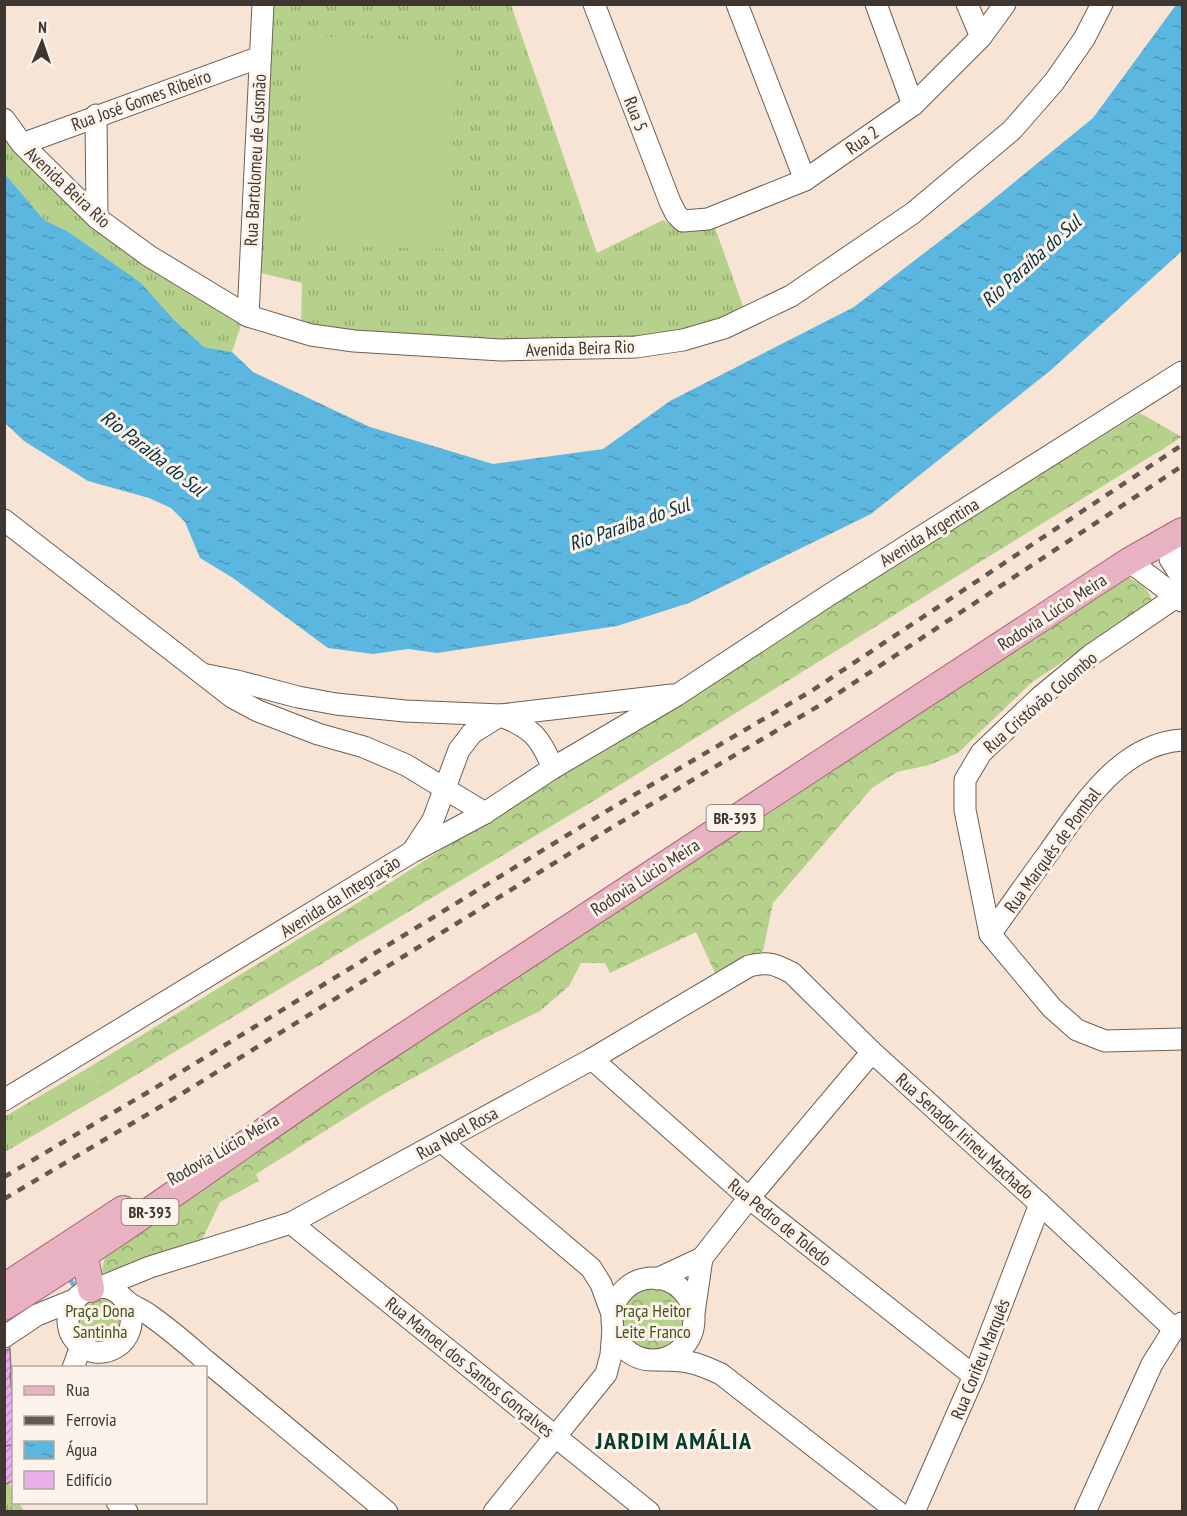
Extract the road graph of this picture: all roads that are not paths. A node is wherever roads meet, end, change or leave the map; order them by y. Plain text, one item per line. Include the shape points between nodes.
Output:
1 (263, 4) edge
2 (594, 4) edge
3 (737, 4) edge
4 (876, 4) edge
5 (968, 4) edge
6 (1005, 4) edge
7 (1102, 4) edge
8 (981, 37) junction
9 (260, 57) junction
10 (913, 105) junction
11 (96, 115) junction
12 (4, 119) edge
13 (22, 144) junction
14 (805, 180) junction
15 (97, 218) junction
16 (683, 221) joint
17 (248, 316) junction
18 (1182, 372) edge
19 (4, 520) edge
20 (1182, 531) edge
21 (1182, 552) edge
22 (1130, 561) junction
23 (1181, 592) edge
24 (204, 675) junction
25 (677, 695) junction
26 (501, 715) junction
27 (1182, 740) edge
28 (553, 768) junction
29 (446, 788) junction
30 (485, 813) junction
31 (412, 852) junction
32 (990, 934) junction
33 (749, 966) joint
34 (1182, 1039) edge
35 (872, 1052) junction
36 (592, 1059) junction
37 (4, 1100) edge
38 (291, 1111) junction
39 (442, 1142) junction
40 (748, 1198) junction
41 (1041, 1204) junction
42 (291, 1223) junction
43 (85, 1257) junction
44 (702, 1258) junction
45 (591, 1268) junction
46 (650, 1279) junction
47 (4, 1287) edge
48 (103, 1294) junction
49 (4, 1307) edge
50 (37, 1316) junction
51 (693, 1320) junction
52 (613, 1322) junction
53 (1178, 1326) edge
54 (4, 1336) edge
55 (75, 1338) junction
56 (651, 1360) junction
57 (73, 1366) edge
58 (606, 1374) junction
59 (721, 1374) junction
60 (974, 1376) junction
61 (555, 1435) junction
62 (387, 1512) edge
63 (494, 1512) edge
64 (649, 1512) edge
65 (898, 1512) edge
66 (914, 1512) edge
67 (1085, 1512) edge

1 - 9 street, Rua Bartolomeu de Gusmão
2 - 16 street, Rua 5 via 670,202
3 - 14 street
4 - 10 street
5 - 8 street
6 - 8 street, Rua 2
7 - 17 street, Avenida Beira Rio via 1084,39 1054,82 1012,130 904,219 791,296 724,328 683,340 636,347 501,350 354,341 311,335
8 - 10 street, Rua 2
9 - 11 street, Rua José Gomes Ribeiro
9 - 17 street, Rua Bartolomeu de Gusmão
10 - 14 street, Rua 2
11 - 13 street, Rua José Gomes Ribeiro
11 - 15 street
12 - 13 street, Avenida Beira Rio
13 - 15 street, Avenida Beira Rio
14 - 16 street, Rua 2 via 708,219
15 - 17 street, Avenida Beira Rio via 149,256
18 - 25 street, Avenida Argentina
19 - 24 street
20 - 22 main road, Rodovia Lúcio Meira / BR-393
21 - 23 street via 1170,560
22 - 23 street
22 - 38 main road, Rodovia Lúcio Meira / BR-393
23 - 32 street, Rua Cristóvão Colombo via 1091,655 1040,698 981,753 965,780 965,810
24 - 26 street via 336,704
24 - 29 street via 258,711 364,747
25 - 26 street
25 - 28 street, Avenida da Integração
26 - 28 street via 523,724 537,737
26 - 29 street via 472,733 459,750
27 - 32 street, Rua Marquês de Pombal via 1139,753 1106,777
28 - 30 street, Avenida da Integração
29 - 30 street
29 - 31 street via 430,826
30 - 31 street, Avenida da Integração
31 - 37 street, Avenida da Integração
32 - 34 street, Rua Cristóvão Colombo via 1052,1008 1077,1030 1105,1041
33 - 35 street, Rua Senador Irineu Machado via 776,965 792,973
33 - 36 street, Rua Noel Rosa
35 - 40 street
35 - 41 street, Rua Senador Irineu Machado
36 - 39 street, Rua Noel Rosa
36 - 40 street, Rua Pedro de Toledo
38 - 43 main road, Rodovia Lúcio Meira / BR-393
38 - 47 main road, Rodovia Lúcio Meira / BR-393 via 179,1172
39 - 42 street, Rua Noel Rosa
39 - 45 street
40 - 44 street
40 - 60 street, Rua Pedro de Toledo
41 - 53 street, Rua Senador Irineu Machado
41 - 60 street, Rua Corifeu Marquês
42 - 48 street, Rua Noel Rosa via 150,1267
42 - 61 street, Rua Manoel dos Santos Gonçalves
43 - 48 main road
43 - 49 main road, Rodovia Lúcio Meira / BR-393
44 - 46 street
44 - 51 street
45 - 46 street via 616,1277
45 - 52 street via 601,1284
46 - 51 street via 670,1282 681,1290 689,1299
46 - 52 street via 630,1285 617,1300
48 - 50 street, Rua Noel Rosa
48 - 55 street via 69,1309 68,1319
48 - 55 street via 132,1312 129,1334 123,1343 102,1352 91,1351
48 - 62 street via 171,1330
50 - 54 street, Rua Noel Rosa
50 - 55 street
51 - 56 street via 688,1341 674,1355
51 - 59 street via 707,1356
52 - 56 street via 620,1343 629,1353
52 - 58 street
53 - 67 street via 1152,1364
55 - 57 street
56 - 58 street
56 - 59 street via 684,1360
58 - 61 street
59 - 65 street
60 - 66 street, Rua Corifeu Marquês
61 - 63 street
61 - 64 street, Rua Manoel dos Santos Gonçalves

